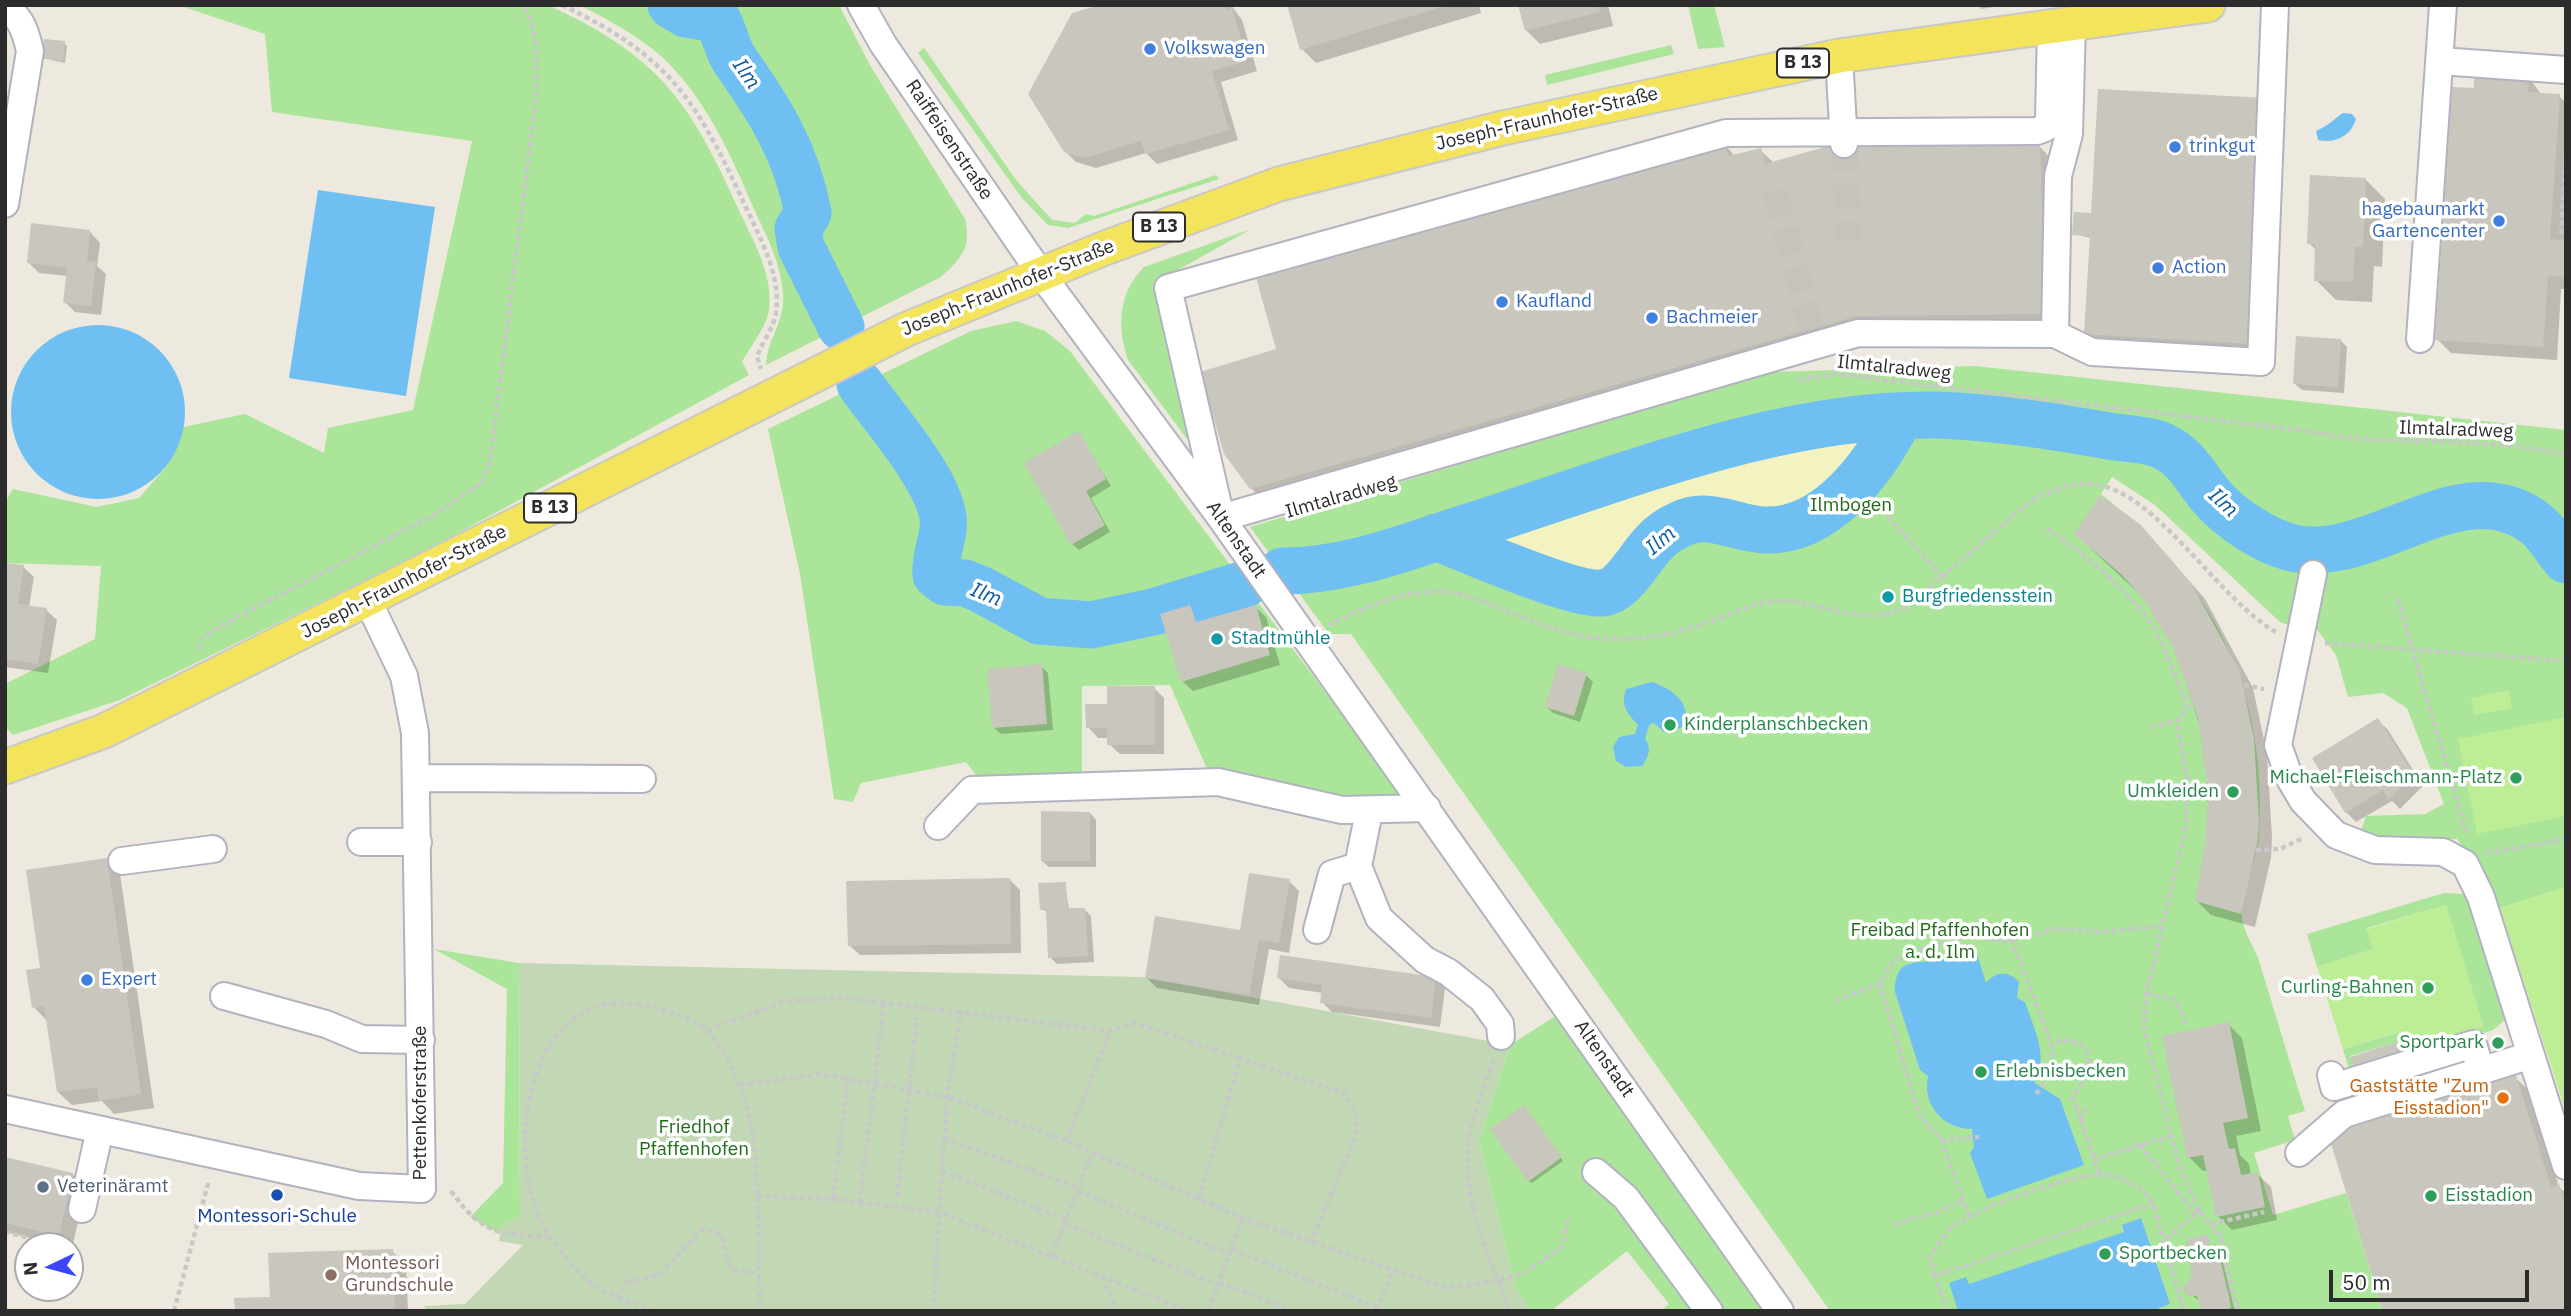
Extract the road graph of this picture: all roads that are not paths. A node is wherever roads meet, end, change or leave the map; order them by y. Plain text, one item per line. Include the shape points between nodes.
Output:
1 (861, 5) edge
2 (2208, 5) edge
3 (2275, 5) edge
4 (2442, 5) edge
5 (5, 8) edge
6 (2061, 24) junction
7 (1839, 56) junction
8 (2440, 61) junction
9 (2566, 71) edge
10 (2057, 131) junction
11 (1843, 138) junction
12 (5, 204) edge
13 (1041, 274) junction
14 (2055, 334) junction
15 (2420, 339) dead end
16 (1221, 518) junction
17 (2314, 574) dead end
18 (368, 601) junction
19 (5, 767) edge
20 (417, 778) junction
21 (642, 779) dead end
22 (1427, 808) junction
23 (1369, 811) junction
24 (938, 825) dead end
25 (361, 842) dead end
26 (418, 842) junction
27 (213, 849) dead end
28 (122, 861) dead end
29 (1358, 866) junction
30 (1317, 930) dead end
31 (224, 996) dead end
32 (1502, 1036) road end
33 (421, 1040) junction
34 (2531, 1055) junction
35 (2481, 1071) junction
36 (2331, 1075) dead end
37 (5, 1109) edge
38 (100, 1130) junction
39 (2299, 1153) dead end
40 (2566, 1166) edge
41 (1596, 1172) dead end
42 (82, 1209) dead end
43 (1709, 1311) edge
44 (1780, 1311) edge

1 - 13 street, Raiffeisenstraße
2 - 6 main road, Joseph-Fraunhofer-Straße / B 13
3 - 14 street via 2261,362 2092,352
4 - 8 street
5 - 12 street via 15,13 30,51
6 - 7 main road, Joseph-Fraunhofer-Straße / B 13
6 - 10 street via 2049,119
7 - 11 street
7 - 13 main road, Joseph-Fraunhofer-Straße / B 13 via 1503,128 1279,184
8 - 9 street
8 - 15 street
10 - 11 street
10 - 14 street
11 - 16 street via 1726,133 1168,288
13 - 16 street, Altenstadt
13 - 18 main road, Joseph-Fraunhofer-Straße / B 13 via 907,329 802,380
14 - 16 street via 1814,337
16 - 22 street, Altenstadt
17 - 34 street via 2278,745 2290,779 2326,826 2348,842 2375,850 2435,851 2469,859
18 - 19 main road, Joseph-Fraunhofer-Straße / B 13 via 104,731
18 - 20 street, Pettenkoferstraße via 404,676 415,733
20 - 21 street
20 - 26 street, Pettenkoferstraße
22 - 23 street
22 - 44 street, Altenstadt
23 - 24 street via 1313,805 1238,784 1196,782 972,790
23 - 29 street
25 - 26 street
26 - 33 street, Pettenkoferstraße
27 - 28 street
29 - 30 street via 1332,874
29 - 32 street via 1379,918 1425,960 1482,999 1500,1024
31 - 33 street via 326,1024 362,1039
33 - 38 street, Pettenkoferstraße via 422,1189 359,1186
34 - 35 street
34 - 40 street
35 - 36 street via 2473,1044 2334,1087
35 - 39 street via 2344,1114
37 - 38 street, Pettenkoferstraße
38 - 42 street
41 - 43 street via 1626,1198

